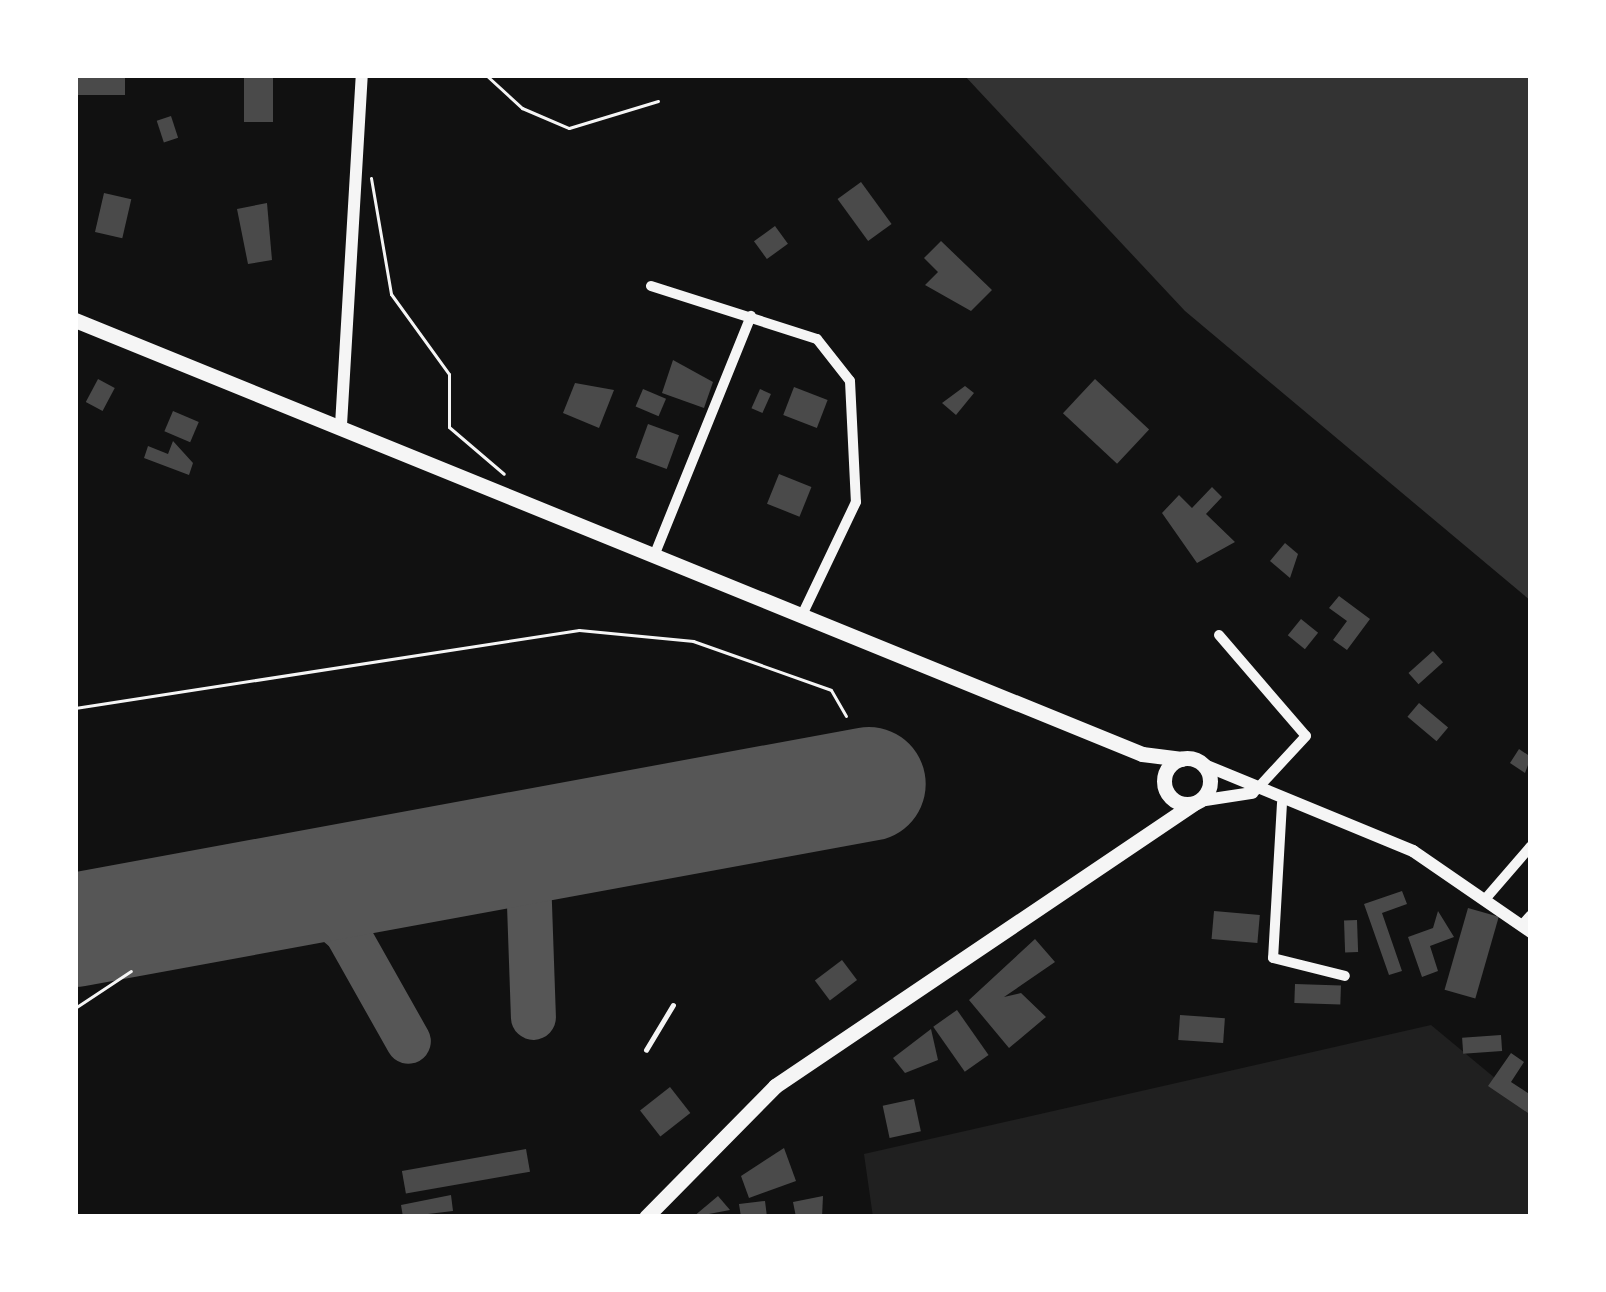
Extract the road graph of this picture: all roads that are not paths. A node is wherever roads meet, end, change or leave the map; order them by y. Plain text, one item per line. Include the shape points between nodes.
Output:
1 (362, 75) edge
2 (651, 286) dead end
3 (751, 316) junction
4 (75, 320) edge
5 (341, 425) junction
6 (654, 556) junction
7 (804, 611) junction
8 (1219, 635) dead end
9 (1142, 754) junction
10 (1182, 759) junction
11 (1202, 764) junction
12 (1166, 787) junction
13 (1253, 793) junction
14 (1196, 802) junction
15 (1282, 803) junction
16 (1144, 830) junction
17 (1531, 846) edge
18 (1487, 897) junction
19 (1528, 924) edge
20 (1346, 976) dead end
21 (673, 1005) dead end
22 (646, 1049) dead end
23 (646, 1217) edge

1 - 5 street
2 - 3 street
3 - 6 street
3 - 7 street via 835,353 857,419 856,502
4 - 5 main road
5 - 6 main road
6 - 7 main road
7 - 9 main road
8 - 13 street via 1306,736
9 - 10 main road
9 - 12 main road
10 - 11 main road
10 - 12 main road
11 - 13 street
11 - 14 main road via 1210,784
12 - 14 main road
12 - 16 main road
13 - 14 street
13 - 15 street
14 - 16 main road
15 - 18 street via 1413,851
15 - 20 street via 1273,958
16 - 23 main road via 776,1087
17 - 18 street
18 - 19 street
21 - 22 lane

